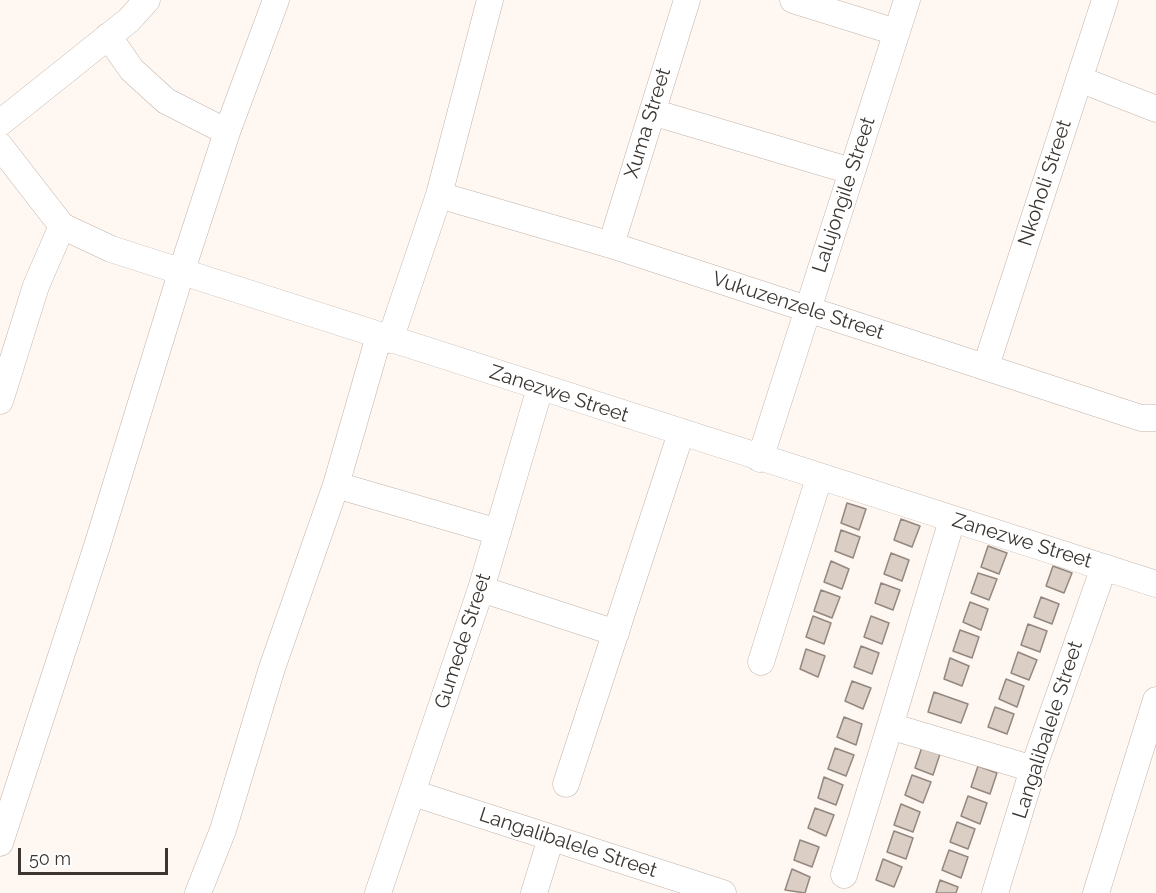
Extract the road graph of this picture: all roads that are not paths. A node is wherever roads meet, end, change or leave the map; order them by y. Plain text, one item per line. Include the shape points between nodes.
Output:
1 (147, 0) edge
2 (276, 0) edge
3 (490, 0) edge
4 (687, 0) edge
5 (793, 0) edge
6 (906, 0) edge
7 (1105, 0) edge
8 (896, 32) junction
9 (108, 36) junction
10 (1079, 78) junction
11 (1156, 109) edge
12 (652, 112) junction
13 (0, 123) edge
14 (227, 132) junction
15 (0, 146) edge
16 (851, 171) junction
17 (439, 195) junction
18 (62, 226) junction
19 (611, 245) junction
20 (181, 273) junction
21 (807, 309) junction
22 (384, 338) junction
23 (986, 366) junction
24 (540, 388) junction
25 (0, 401) edge
26 (1156, 418) edge
27 (681, 433) junction
28 (760, 459) junction
29 (819, 478) junction
30 (336, 485) junction
31 (952, 520) junction
32 (498, 532) junction
33 (1104, 567) junction
34 (1156, 584) edge
35 (481, 589) junction
36 (616, 633) junction
37 (761, 662) dead end
38 (1156, 700) edge
39 (890, 726) junction
40 (1033, 769) junction
41 (566, 784) dead end
42 (413, 793) junction
43 (551, 838) junction
44 (0, 843) edge
45 (844, 875) dead end
46 (198, 893) edge
47 (378, 893) edge
48 (534, 893) edge
49 (723, 893) edge
50 (995, 893) edge
51 (1096, 893) edge

1 - 9 street
2 - 14 street
3 - 17 street
4 - 12 street, Xuma Street
5 - 8 street
6 - 8 street, Lalujongile Street
7 - 10 street, Nkoholi Street
8 - 16 street, Lalujongile Street
9 - 13 street
9 - 14 street via 132,70 166,101
10 - 11 street
10 - 23 street, Nkoholi Street
12 - 16 street
12 - 19 street, Xuma Street
14 - 20 street
15 - 18 street, Zanezwe Street
16 - 21 street, Lalujongile Street
17 - 19 street, Vukuzenzele Street
17 - 22 street
18 - 20 street, Zanezwe Street via 111,249
18 - 25 street via 36,286
19 - 21 street, Vukuzenzele Street
20 - 22 street, Zanezwe Street
20 - 44 street
21 - 23 street, Vukuzenzele Street
21 - 28 street, Lalujongile Street
22 - 24 street, Zanezwe Street
22 - 30 street
23 - 26 street, Vukuzenzele Street via 1141,418
24 - 27 street, Zanezwe Street
24 - 32 street, Gumede Street
27 - 28 street, Zanezwe Street
27 - 36 street
28 - 29 street, Zanezwe Street
29 - 31 street, Zanezwe Street
29 - 37 street
30 - 32 street
30 - 46 street via 279,647 223,830
31 - 33 street, Zanezwe Street
31 - 39 street
32 - 35 street, Gumede Street
33 - 34 street, Zanezwe Street
33 - 40 street, Langalibalele Street
35 - 36 street
35 - 42 street, Gumede Street
36 - 41 street
38 - 51 street
39 - 40 street
39 - 45 street
40 - 50 street, Langalibalele Street
42 - 43 street, Langalibalele Street
42 - 47 street, Gumede Street
43 - 48 street
43 - 49 street, Langalibalele Street

